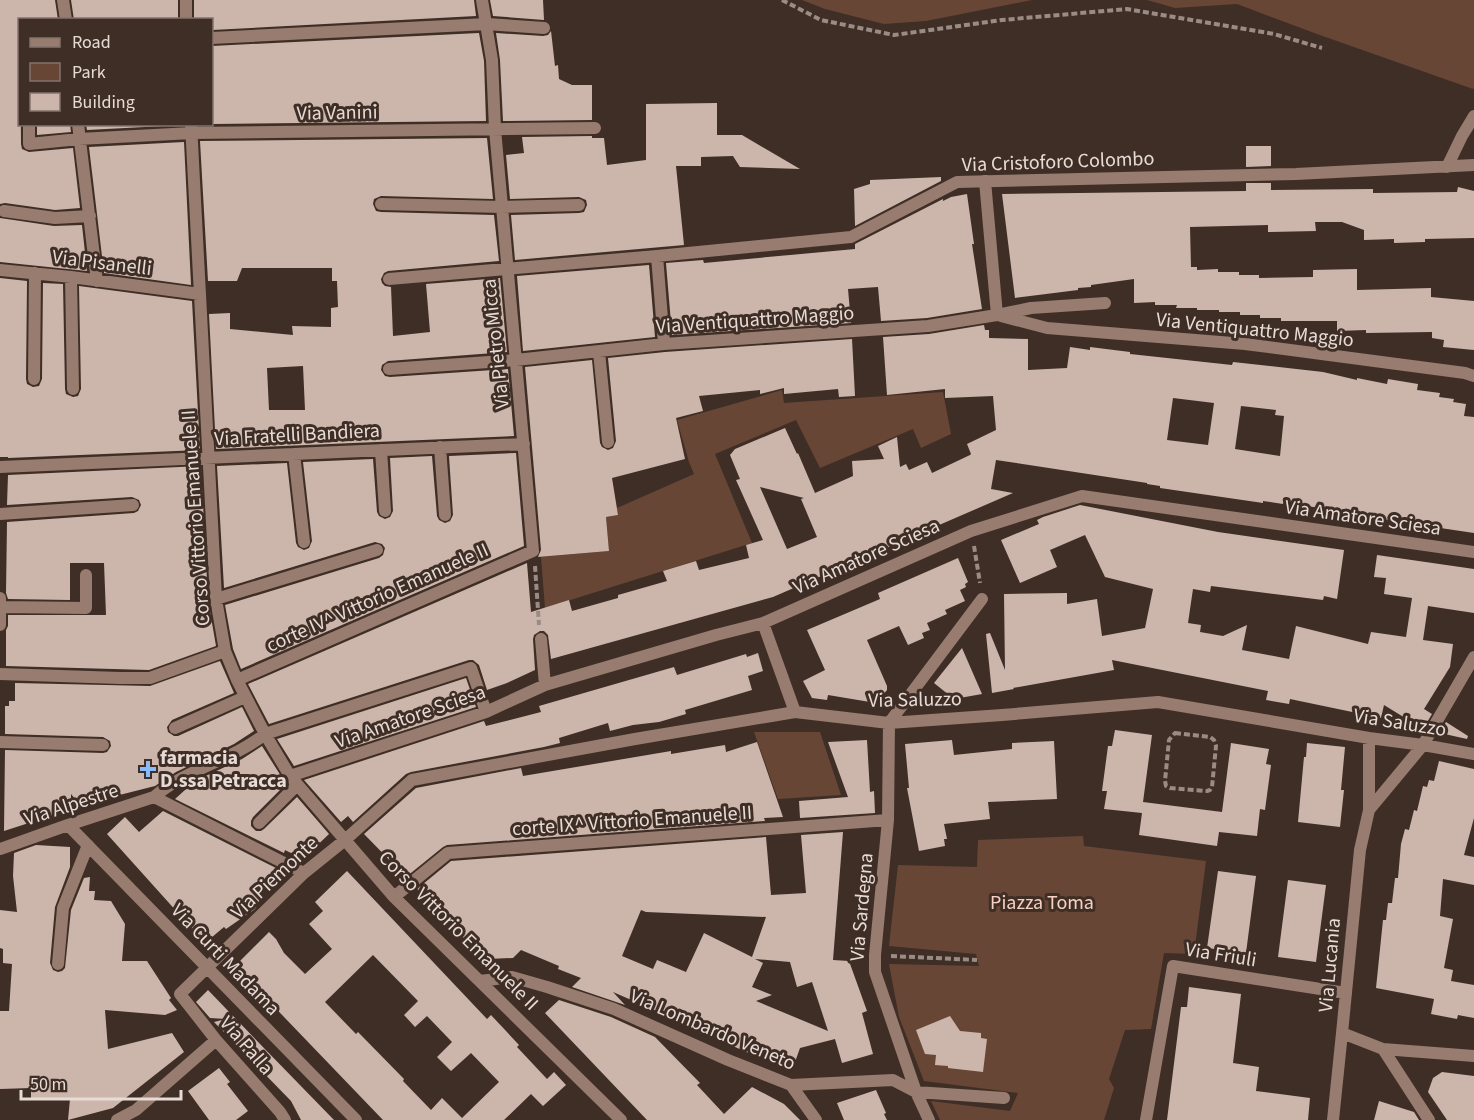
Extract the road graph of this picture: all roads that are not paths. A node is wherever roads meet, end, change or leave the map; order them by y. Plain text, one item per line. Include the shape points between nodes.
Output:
1 (63, 0) edge
2 (186, 0) edge
3 (482, 0) edge
4 (66, 18) edge
5 (186, 18) edge
6 (487, 24) junction
7 (544, 28) dead end
8 (213, 38) edge
9 (1474, 116) edge
10 (29, 126) edge
11 (78, 126) edge
12 (595, 128) dead end
13 (191, 129) edge
14 (495, 129) junction
15 (80, 139) junction
16 (1474, 165) edge
17 (1447, 167) junction
18 (985, 181) junction
19 (381, 204) dead end
20 (579, 205) dead end
21 (502, 207) junction
22 (4, 211) dead end
23 (90, 216) junction
24 (657, 256) junction
25 (507, 269) junction
26 (0, 270) edge
27 (35, 273) junction
28 (71, 277) junction
29 (389, 279) dead end
30 (98, 281) junction
31 (200, 294) junction
32 (1105, 303) dead end
33 (997, 315) junction
34 (664, 344) junction
35 (599, 352) junction
36 (516, 360) junction
37 (389, 369) dead end
38 (1474, 376) edge
39 (34, 379) dead end
40 (73, 389) dead end
41 (608, 442) dead end
42 (524, 444) junction
43 (440, 447) junction
44 (381, 450) junction
45 (294, 454) junction
46 (209, 457) junction
47 (0, 467) edge
48 (134, 505) dead end
49 (385, 511) dead end
50 (0, 514) edge
51 (445, 515) dead end
52 (304, 542) dead end
53 (377, 550) dead end
54 (533, 551) joint
55 (1474, 552) edge
56 (86, 574) dead end
57 (0, 598) edge
58 (216, 599) junction
59 (982, 599) road end
60 (0, 607) edge
61 (764, 623) junction
62 (0, 625) edge
63 (541, 639) road end
64 (225, 651) junction
65 (1474, 657) edge
66 (0, 674) edge
67 (237, 680) junction
68 (544, 685) junction
69 (245, 697) junction
70 (486, 712) junction
71 (795, 712) junction
72 (889, 723) junction
73 (175, 728) dead end
74 (265, 734) junction
75 (1369, 738) junction
76 (0, 742) edge
77 (103, 745) dead end
78 (1423, 745) junction
79 (1474, 754) edge
80 (294, 780) junction
81 (154, 797) junction
82 (1369, 810) junction
83 (888, 820) junction
84 (259, 823) dead end
85 (68, 825) junction
86 (345, 840) junction
87 (88, 845) junction
88 (0, 849) edge
89 (304, 873) junction
90 (394, 897) junction
91 (58, 964) dead end
92 (207, 967) junction
93 (480, 981) junction
94 (1346, 993) junction
95 (180, 994) joint
96 (1342, 1033) junction
97 (216, 1040) junction
98 (1383, 1049) junction
99 (1474, 1056) edge
100 (791, 1085) junction
101 (916, 1092) junction
102 (1004, 1098) dead end
103 (279, 1117) edge
104 (119, 1120) edge
105 (356, 1120) edge
106 (621, 1120) edge
107 (816, 1120) edge
108 (929, 1120) edge
109 (1146, 1120) edge
110 (1333, 1120) edge
111 (1429, 1120) edge

1 - 4 street
2 - 5 street
3 - 6 street, Via Pietro Micca
6 - 7 street
6 - 8 street
6 - 14 street, Via Pietro Micca
9 - 17 street
10 - 15 street, Via Vanini via 29,144
11 - 15 street
12 - 14 street, Via Vanini
13 - 14 street, Via Vanini
13 - 15 street, Via Vanini
13 - 31 street, Corso Vittorio Emanuele II
14 - 21 street, Via Pietro Micca
15 - 23 street
16 - 17 street, Via Cristoforo Colombo
17 - 18 street, Via Cristoforo Colombo
18 - 24 street, Via Cristoforo Colombo via 957,182 851,237
18 - 33 street
19 - 21 street
20 - 21 street
21 - 25 street, Via Pietro Micca
22 - 23 street via 55,218
23 - 30 street
24 - 25 street, Via Cristoforo Colombo
24 - 34 street
25 - 29 street, Via Cristoforo Colombo
25 - 36 street, Via Pietro Micca
26 - 27 street, Via Pisanelli
27 - 28 street, Via Pisanelli
27 - 39 street
28 - 30 street, Via Pisanelli
28 - 40 street
30 - 31 street, Via Pisanelli
31 - 46 street, Corso Vittorio Emanuele II
32 - 33 street, Via Ventiquattro Maggio via 1031,308
33 - 34 street, Via Ventiquattro Maggio via 928,326
33 - 38 street, Via Ventiquattro Maggio via 1047,328 1245,344
34 - 35 street, Via Ventiquattro Maggio
35 - 36 street, Via Ventiquattro Maggio
35 - 41 street
36 - 37 street, Via Ventiquattro Maggio
36 - 42 street, Via Pietro Micca
42 - 43 street, Via Fratelli Bandiera
42 - 54 street, Via Pietro Micca
43 - 44 street, Via Fratelli Bandiera
43 - 51 street
44 - 45 street, Via Fratelli Bandiera
44 - 49 street
45 - 46 street, Via Fratelli Bandiera
45 - 52 street
46 - 47 street, Via Fratelli Bandiera
46 - 58 street, Corso Vittorio Emanuele II
48 - 50 street
53 - 58 street
54 - 67 street, corte IV^ Vittorio Emanuele II
55 - 61 street, Via Amatore Sciesa via 1082,496 971,531
56 - 60 street via 86,608
57 - 60 street
58 - 64 street, Corso Vittorio Emanuele II
59 - 72 street
60 - 62 street
61 - 68 street, Via Amatore Sciesa
61 - 71 street
63 - 68 street
64 - 66 street via 150,678
64 - 67 street, Corso Vittorio Emanuele II
65 - 78 street, Via Lucania
67 - 69 street, Corso Vittorio Emanuele II
68 - 70 street, Via Amatore Sciesa
69 - 73 street
69 - 74 street, Corso Vittorio Emanuele II
70 - 74 street, Via Alpestre via 471,668
70 - 80 street, Via Amatore Sciesa
71 - 72 street, Via Saluzzo
71 - 86 street, Via Saluzzo via 412,780
72 - 75 street, Via Saluzzo via 1158,702
72 - 83 street, Via Sardegna
74 - 80 street, Corso Vittorio Emanuele II
74 - 81 street, Via Alpestre via 167,786
75 - 78 street, Via Saluzzo
75 - 82 street, Via Lucania
76 - 77 street
78 - 79 street, Via Saluzzo
78 - 82 street, Via Lucania
80 - 84 street
80 - 86 street, Corso Vittorio Emanuele II
81 - 85 street, Via Alpestre
81 - 89 street
82 - 94 street, Via Lucania via 1360,850
83 - 90 street, corte IX^ Vittorio Emanuele II via 448,853
83 - 101 street, Via Sardegna via 875,972
85 - 87 street, Via Curti Madama
85 - 88 street, Via Alpestre
86 - 89 street, Via Piemonte
86 - 90 street, Corso Vittorio Emanuele II
87 - 91 street via 63,908
87 - 92 street, Via Curti Madama
89 - 92 street, Via Piemonte
90 - 93 street, Corso Vittorio Emanuele II
92 - 95 street, Via Piemonte
92 - 105 street, Via Curti Madama
93 - 100 street, Via Lombardo Veneto via 512,977 614,1009
93 - 106 street, Corso Vittorio Emanuele II
94 - 96 street, Via Lucania
94 - 109 street, Via Friuli via 1173,966
95 - 97 street, Via Palla
96 - 98 street, Via Lucania
96 - 110 street
97 - 103 street, Via Palla
97 - 104 street via 136,1110
98 - 99 street, Via Lucania
98 - 111 street
100 - 101 street, Via Lombardo Veneto via 893,1080
100 - 107 street
101 - 102 street, Via Lombardo Veneto
101 - 108 street, Via Sardegna

